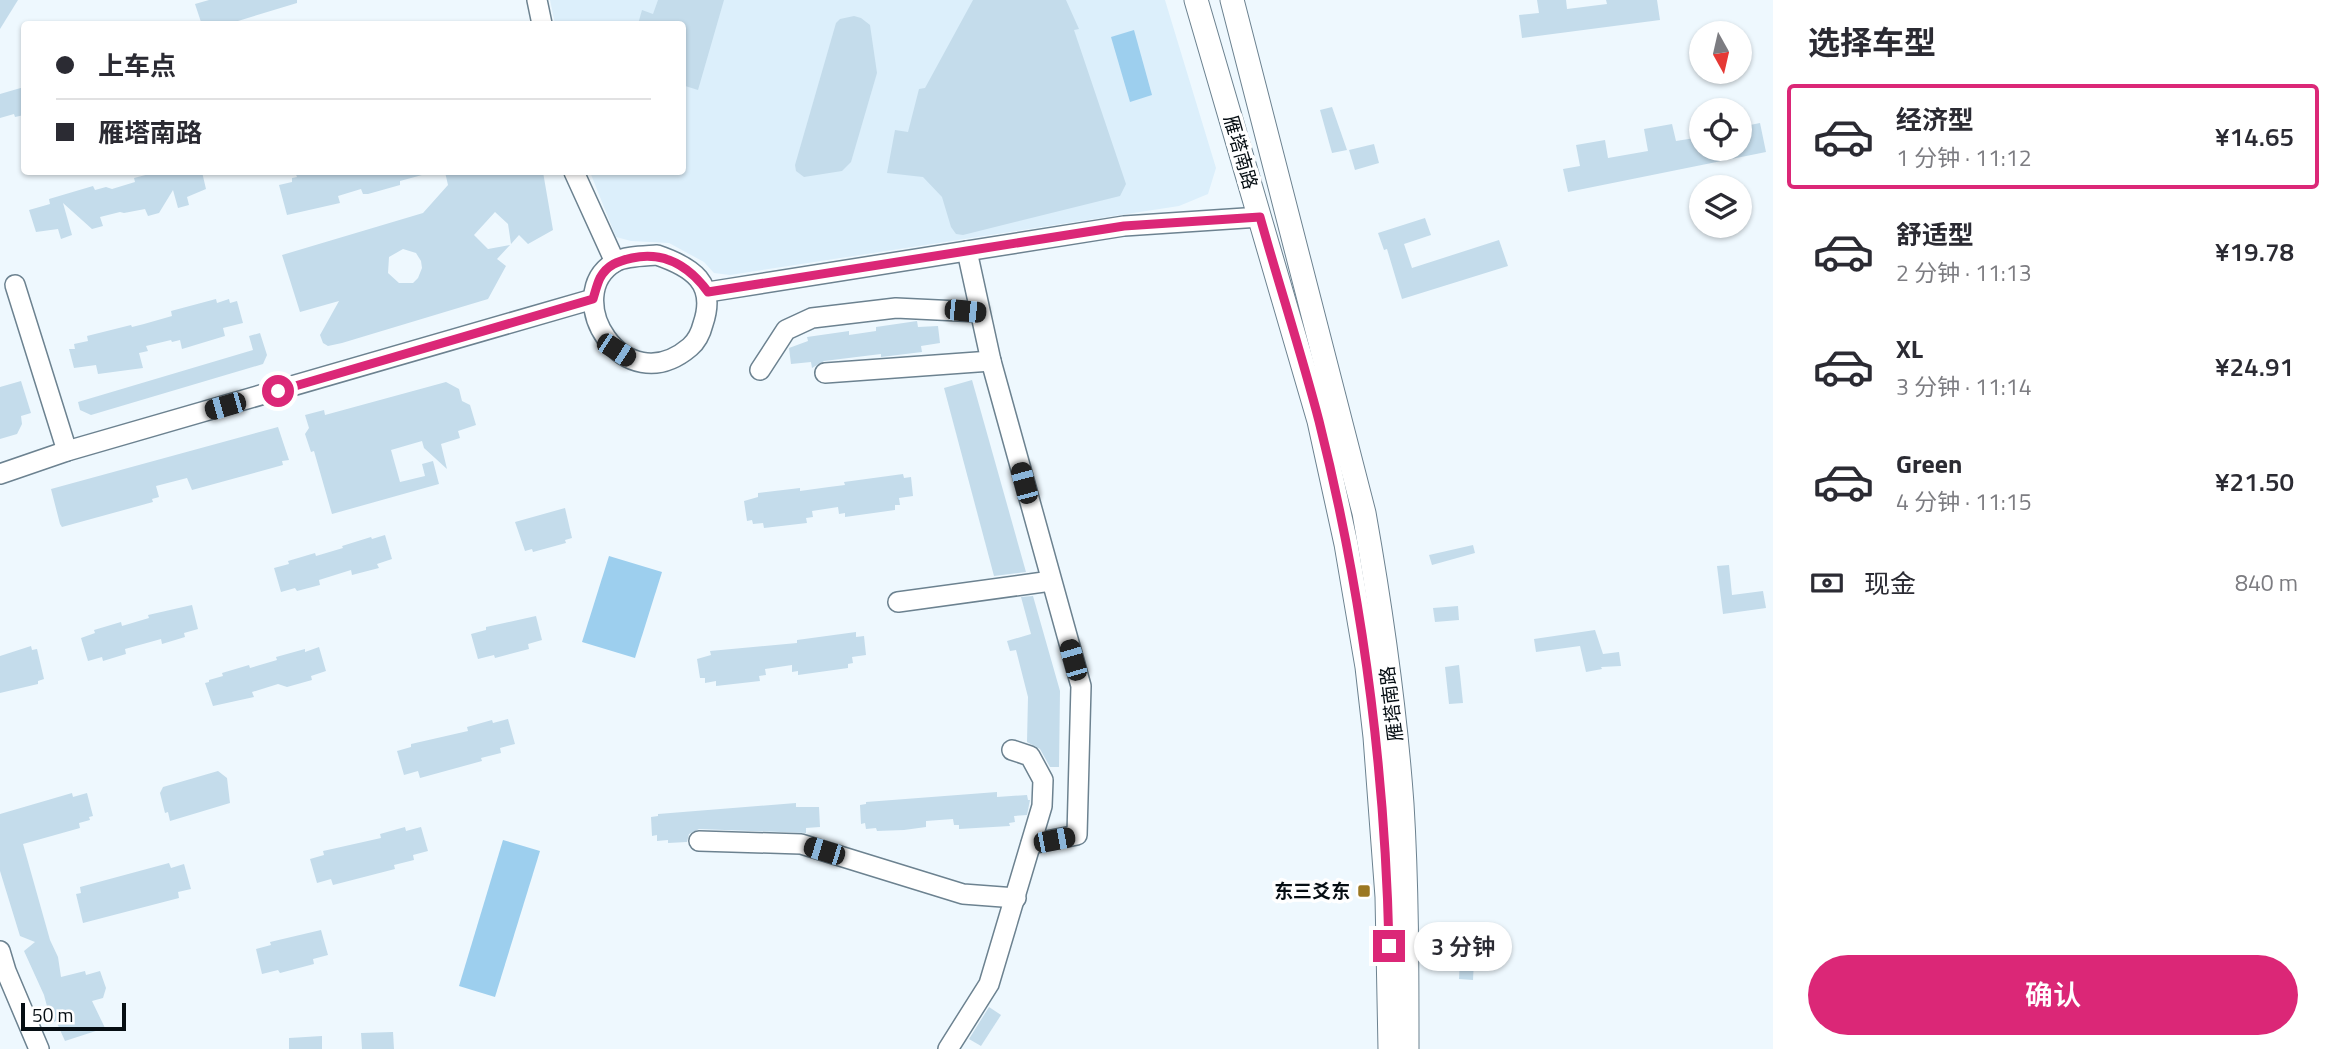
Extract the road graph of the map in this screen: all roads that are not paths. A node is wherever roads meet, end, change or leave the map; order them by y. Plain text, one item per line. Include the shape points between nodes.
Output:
1 (537, 0) edge
2 (1196, 0) edge
3 (1231, 0) edge
4 (540, 21) edge
5 (575, 175) edge
6 (1260, 217) junction
7 (967, 251) junction
8 (615, 261) junction
9 (15, 285) dead end
10 (708, 292) junction
11 (593, 299) junction
12 (979, 312) junction
13 (991, 361) junction
14 (761, 370) dead end
15 (825, 373) dead end
16 (67, 451) junction
17 (0, 474) edge
18 (1051, 581) junction
19 (898, 602) dead end
20 (1012, 750) dead end
21 (699, 841) dead end
22 (1031, 844) junction
23 (1016, 898) junction
24 (0, 951) edge
25 (39, 1049) edge
26 (948, 1049) edge
27 (1390, 1049) edge
28 (1407, 1049) edge

1 - 4 street
2 - 6 main road, 雁塔南路
3 - 28 main road, 雁塔南路 via 1364,513 1373,564 1402,802
5 - 8 street
6 - 7 street via 1124,226
6 - 27 main road, 雁塔南路 via 1319,421 1367,667 1387,897
7 - 10 street
7 - 12 street
8 - 10 street via 657,255 692,272
8 - 11 street via 600,276
9 - 16 street
10 - 11 street via 700,334 691,346 658,362 635,362 616,350 601,333
11 - 16 street
12 - 13 street
12 - 14 street via 896,308 812,318 786,330
13 - 15 street
13 - 18 street
16 - 17 street
18 - 19 street
18 - 22 street via 1081,686 1077,835
20 - 22 street via 1030,756 1043,780 1042,806
21 - 23 street via 801,844 963,894
22 - 23 street
23 - 26 street via 989,984
24 - 25 street

